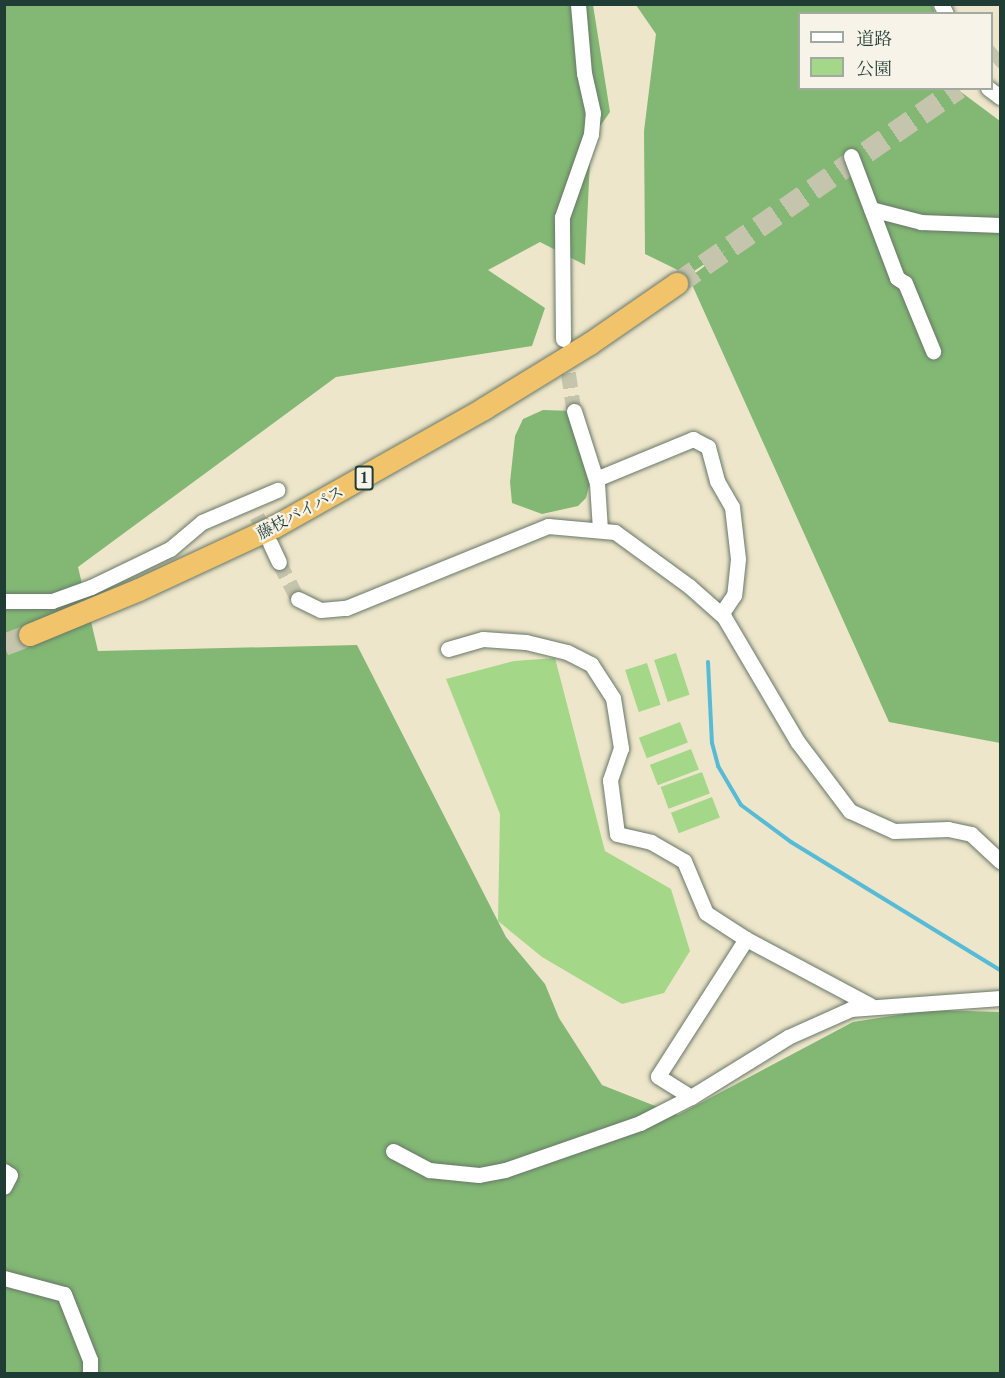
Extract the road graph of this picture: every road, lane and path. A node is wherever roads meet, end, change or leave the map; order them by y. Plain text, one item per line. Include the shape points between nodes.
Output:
1 (578, 4) edge
2 (851, 156) dead end
3 (871, 209) junction
4 (1000, 225) edge
5 (677, 284) tunnel mouth
6 (563, 339) tunnel mouth
7 (933, 351) dead end
8 (574, 411) tunnel mouth
9 (596, 479) junction
10 (277, 490) dead end
11 (600, 530) junction
12 (270, 543) tunnel mouth
13 (279, 561) tunnel mouth
14 (298, 599) tunnel mouth
15 (4, 601) edge
16 (721, 614) junction
17 (30, 635) tunnel mouth
18 (448, 649) dead end
19 (1000, 861) edge
20 (746, 939) junction
21 (1000, 998) edge
22 (870, 1005) junction
23 (692, 1097) junction
24 (393, 1151) dead end
25 (4, 1170) edge
26 (4, 1187) edge
27 (4, 1278) edge
28 (90, 1374) edge

1 - 6 street via 584,73 593,113 591,134 562,217
2 - 3 street
3 - 4 street via 921,222
3 - 7 street via 897,278 905,283
5 - 17 highway, 藤枝バイパス / 1 via 590,344 484,409 275,527
8 - 9 street
9 - 11 street
9 - 16 street via 693,439 708,447 717,481 732,507 738,559 734,595
10 - 15 street via 254,510 202,522 170,549 91,587 52,601
11 - 14 street via 562,525 538,528 346,608 321,610
11 - 16 street via 615,532
12 - 13 street
16 - 19 street via 749,654 797,741 850,811 894,831 948,829 971,834
18 - 20 street via 483,639 526,642 567,652 591,664 613,698 621,748 610,780 617,834 651,842 684,861 706,913
20 - 22 street
20 - 23 street via 658,1076
21 - 22 street
22 - 23 street via 851,1009 788,1037
23 - 24 street via 640,1123 478,1175 429,1170
25 - 26 street via 10,1175
27 - 28 street via 64,1294 90,1360

